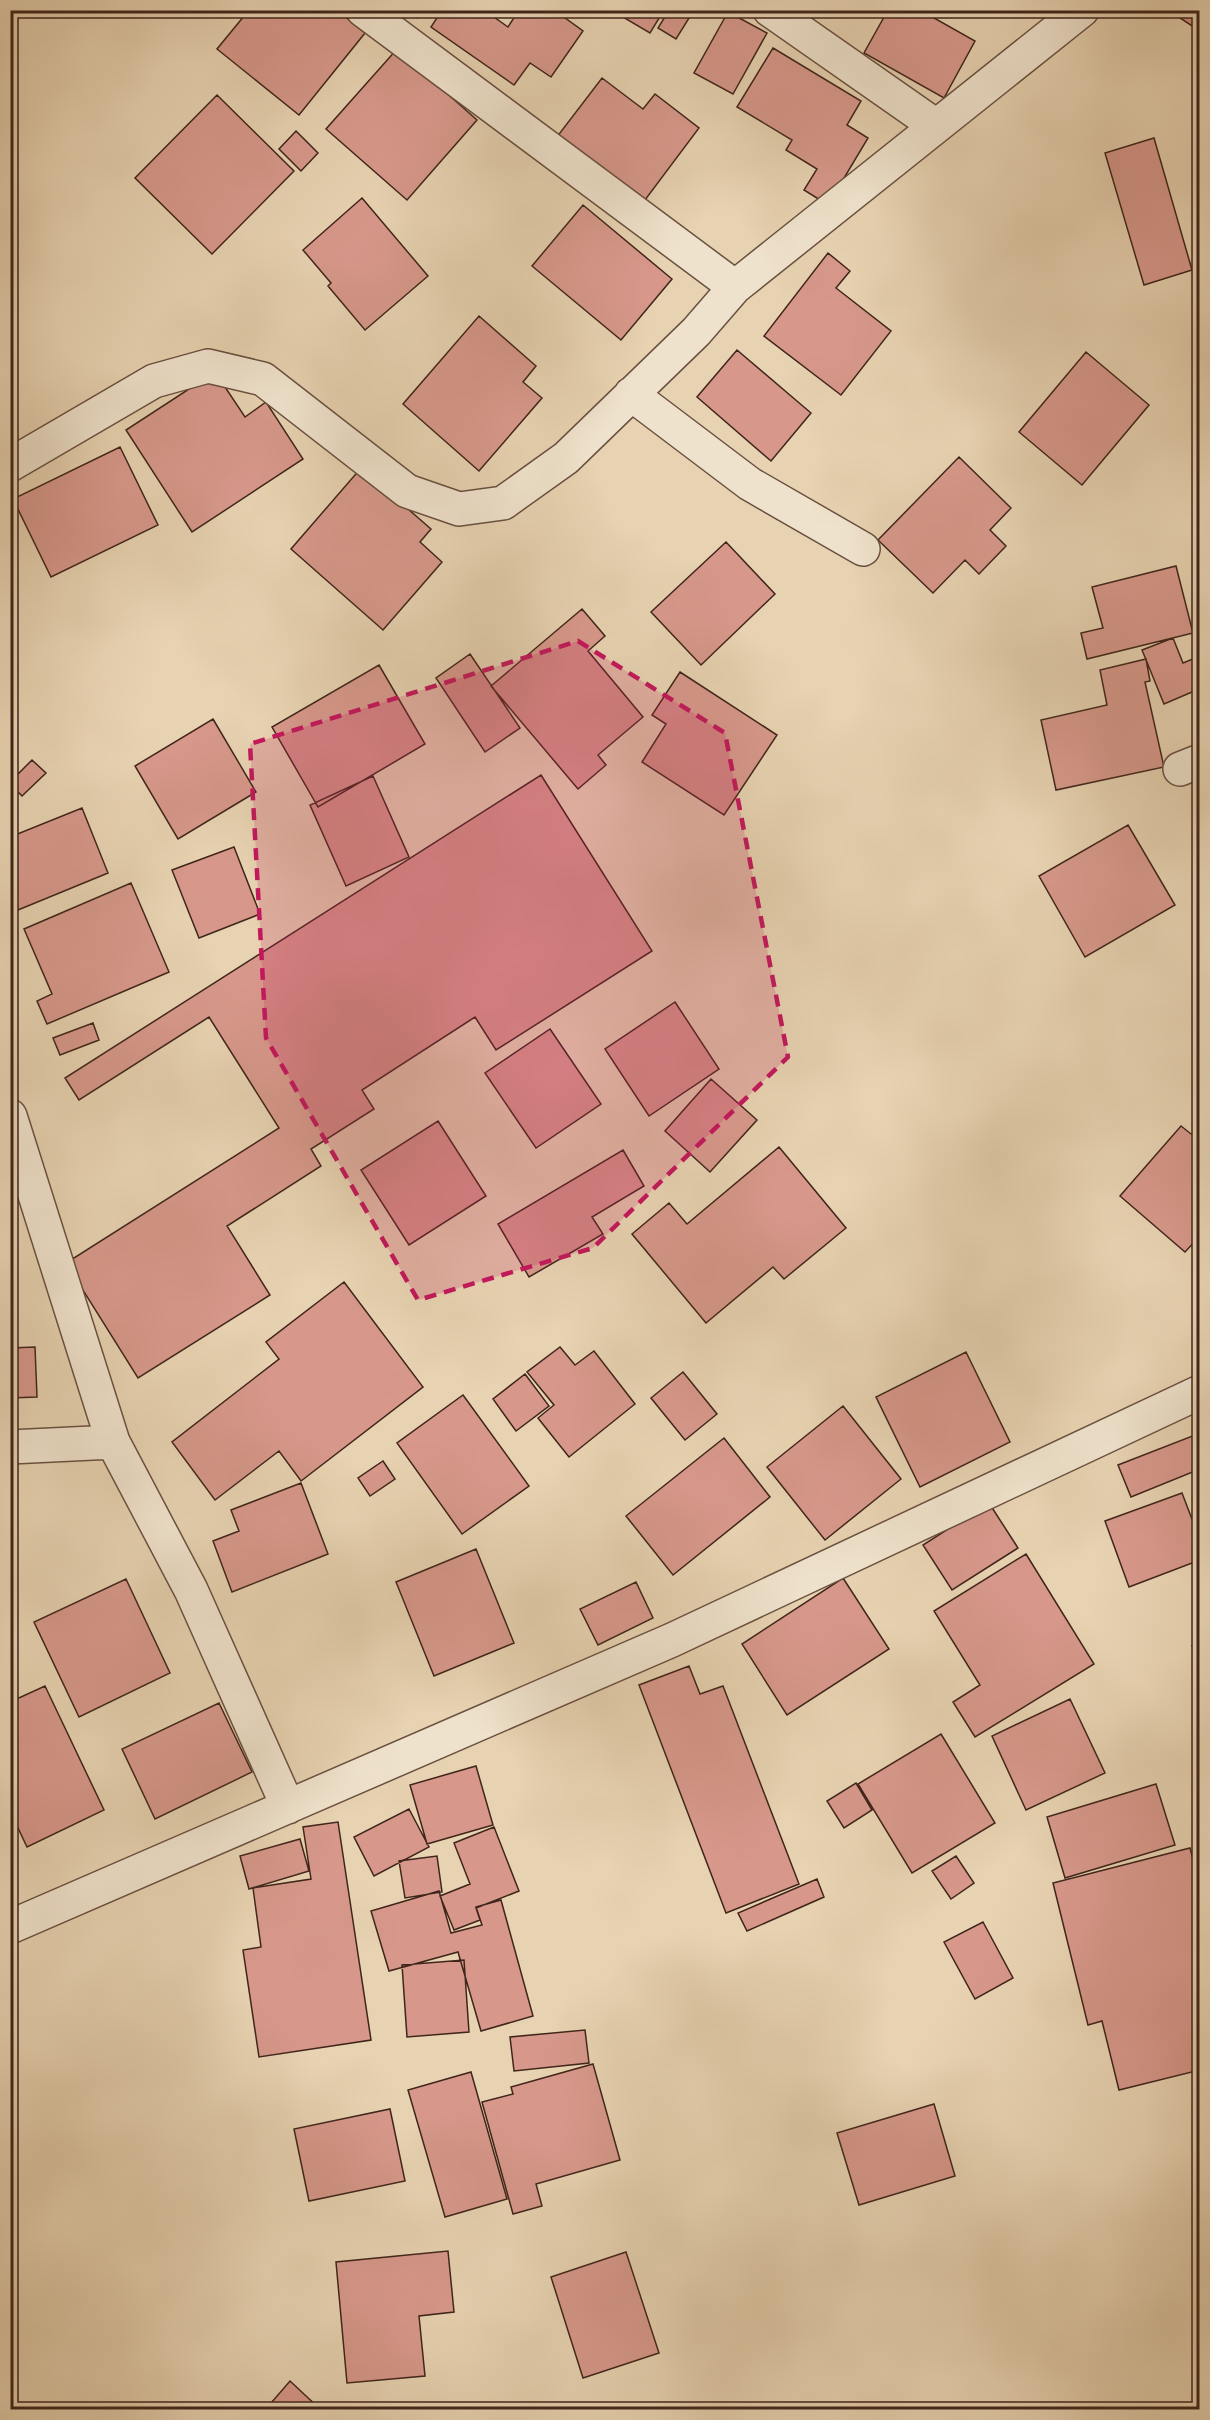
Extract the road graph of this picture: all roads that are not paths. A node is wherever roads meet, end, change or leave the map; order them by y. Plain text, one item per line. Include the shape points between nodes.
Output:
1 (363, 10) edge
2 (770, 10) edge
3 (1082, 10) edge
4 (936, 126) junction
5 (735, 287) junction
6 (631, 394) junction
7 (10, 465) edge
8 (863, 549) dead end
9 (10, 1116) edge
10 (1200, 1392) edge
11 (113, 1442) junction
12 (10, 1447) edge
13 (288, 1807) junction
14 (10, 1927) edge

1 - 5 street
2 - 4 street
3 - 4 street
4 - 5 street
5 - 6 street via 696,332
6 - 7 street via 566,458 503,503 459,509 407,490 263,379 208,366 154,381
6 - 8 street via 750,484
9 - 11 street
10 - 13 street via 672,1640
11 - 12 street
11 - 13 street via 191,1590
13 - 14 street

